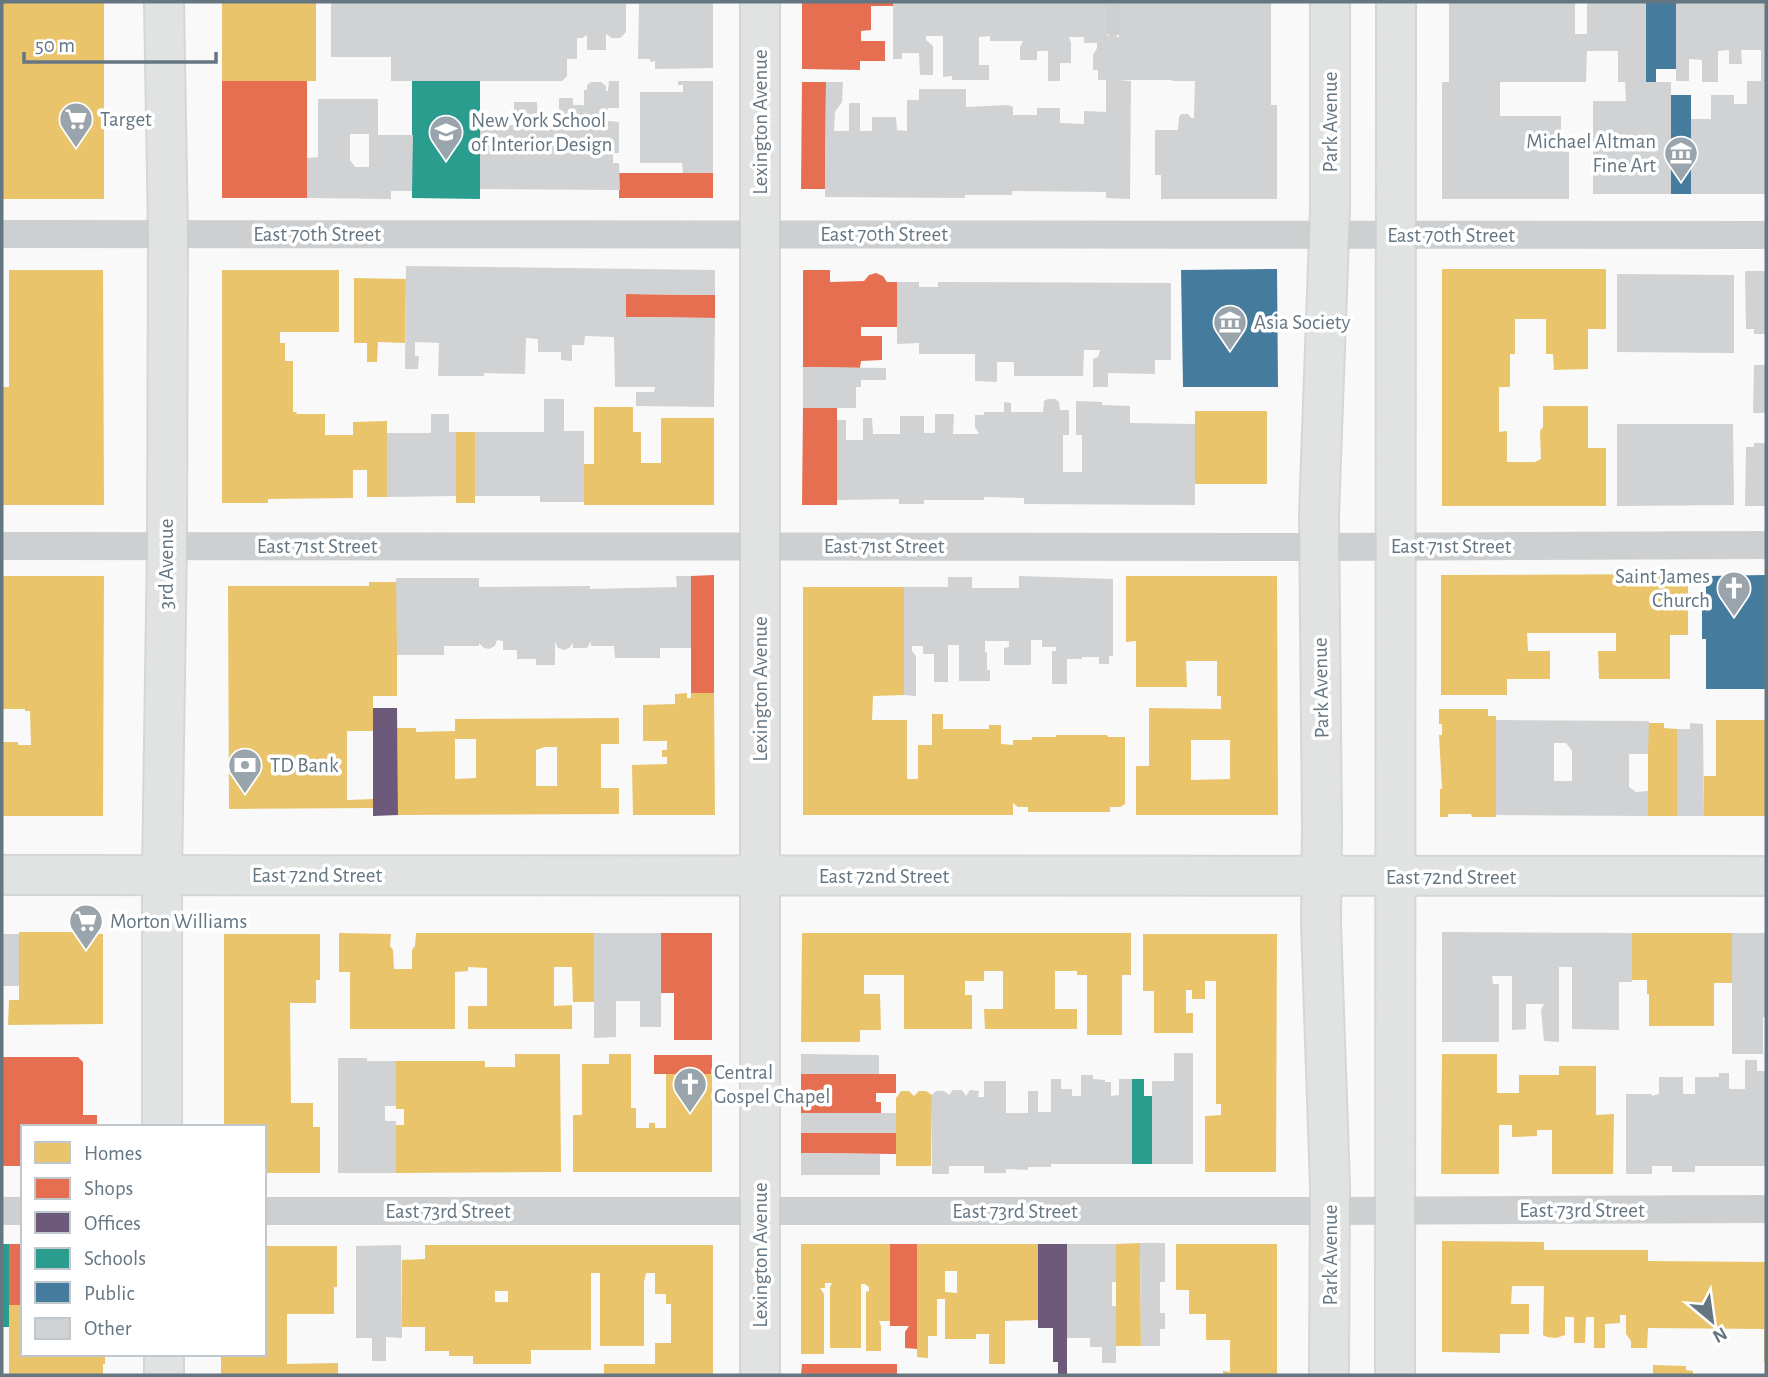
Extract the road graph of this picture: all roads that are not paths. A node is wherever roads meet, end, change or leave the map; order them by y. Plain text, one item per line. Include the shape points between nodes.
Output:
1 (164, 2) edge
2 (760, 2) edge
3 (1113, 2) edge
4 (1329, 2) edge
5 (1396, 2) edge
6 (1113, 30) dead end
7 (2, 234) edge
8 (168, 234) junction
9 (761, 234) junction
10 (1329, 234) junction
11 (1396, 235) junction
12 (1766, 235) edge
13 (1766, 545) edge
14 (2, 546) edge
15 (167, 546) junction
16 (760, 546) junction
17 (1396, 546) junction
18 (1320, 547) junction
19 (2, 875) edge
20 (162, 875) junction
21 (761, 875) junction
22 (1322, 876) junction
23 (1766, 876) edge
24 (1396, 877) junction
25 (162, 1125) edge
26 (1766, 1209) edge
27 (2, 1211) edge
28 (21, 1211) edge
29 (266, 1211) edge
30 (1330, 1211) junction
31 (1396, 1211) junction
32 (760, 1212) junction
33 (163, 1356) edge
34 (164, 1375) edge
35 (760, 1375) edge
36 (1329, 1375) edge
37 (1395, 1375) edge

1 - 8 main road, 3rd Avenue
2 - 9 main road, Lexington Avenue
3 - 6 lane
4 - 10 main road, Park Avenue
5 - 11 main road
7 - 8 street, East 70th Street
8 - 9 street, East 70th Street
8 - 15 main road, 3rd Avenue
9 - 10 street, East 70th Street
9 - 16 main road, Lexington Avenue
10 - 11 street, East 70th Street
10 - 18 main road, Park Avenue
11 - 12 street, East 70th Street
11 - 17 main road
13 - 17 street, East 71st Street
14 - 15 street, East 71st Street
15 - 16 street, East 71st Street
15 - 20 main road, 3rd Avenue
16 - 18 street, East 71st Street
16 - 21 main road, Lexington Avenue
17 - 18 street, East 71st Street
17 - 24 main road
18 - 22 main road, Park Avenue
19 - 20 main road, East 72nd Street
20 - 21 main road, East 72nd Street
20 - 25 main road, 3rd Avenue
21 - 22 main road, East 72nd Street
21 - 32 main road, Lexington Avenue
22 - 24 main road, East 72nd Street
22 - 30 main road, Park Avenue
23 - 24 main road, East 72nd Street
24 - 31 main road
26 - 31 street, East 73rd Street
27 - 28 street
29 - 32 street, East 73rd Street
30 - 31 street, East 73rd Street
30 - 32 street, East 73rd Street
30 - 36 main road, Park Avenue
31 - 37 main road
32 - 35 main road, Lexington Avenue
33 - 34 main road

